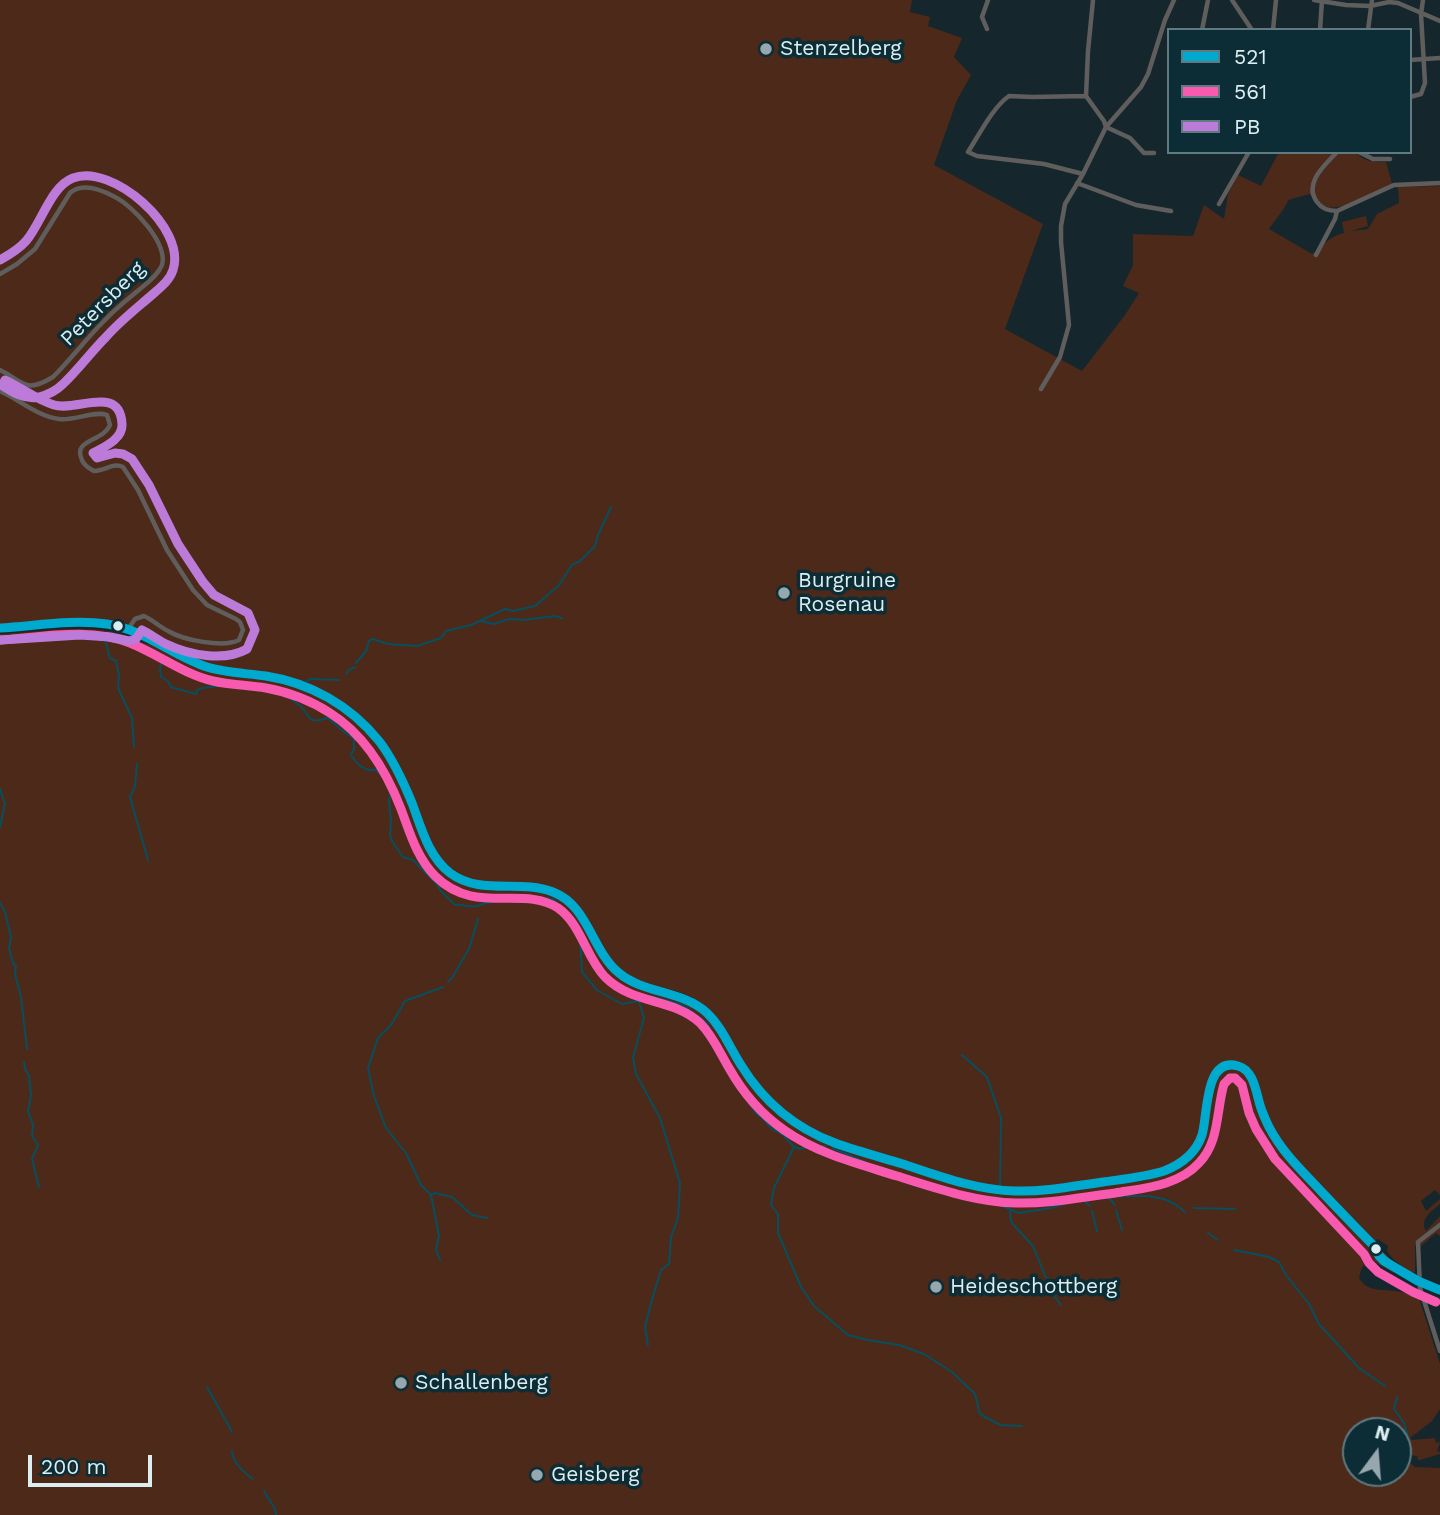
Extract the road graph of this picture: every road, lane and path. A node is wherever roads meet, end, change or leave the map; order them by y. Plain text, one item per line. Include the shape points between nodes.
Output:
1 (988, 0) edge
2 (1093, 0) edge
3 (1174, 0) edge
4 (1208, 0) edge
5 (1232, 0) edge
6 (1276, 0) edge
7 (1314, 0) edge
8 (1423, 0) edge
9 (1322, 1) edge
10 (1371, 3) edge
11 (1421, 14) junction
12 (1440, 21) edge
13 (1202, 28) edge
14 (1251, 28) edge
15 (1273, 28) edge
16 (1320, 28) edge
17 (1368, 28) edge
18 (987, 29) dead end
19 (1440, 58) edge
20 (1424, 59) junction
21 (1412, 60) edge
22 (1086, 96) junction
23 (1412, 97) edge
24 (1107, 127) junction
25 (1154, 153) dead end
26 (1248, 154) edge
27 (1335, 154) edge
28 (1363, 154) edge
29 (1390, 159) dead end
30 (1083, 174) junction
31 (1077, 183) junction
32 (1440, 183) edge
33 (1219, 204) dead end
34 (1171, 211) dead end
35 (1337, 211) junction
36 (1316, 254) dead end
37 (0, 274) edge
38 (0, 370) edge
39 (1041, 389) dead end
40 (0, 391) edge
41 (129, 626) junction
42 (0, 628) edge
43 (1440, 1225) edge
44 (1419, 1282) junction
45 (1440, 1290) edge
46 (1440, 1351) edge

1 - 18 street via 982,17
2 - 22 street
3 - 24 street via 1148,74
4 - 13 street
5 - 14 street
6 - 15 street
7 - 9 street
8 - 11 street
9 - 10 street
9 - 16 street
10 - 11 street via 1389,2
10 - 17 street
11 - 12 street
11 - 20 street
19 - 20 street
20 - 21 street
20 - 23 street via 1423,92
22 - 24 street
22 - 30 street via 1009,96 968,152
24 - 25 street via 1130,138 1144,153
24 - 30 street
26 - 33 street
27 - 35 street via 1317,174 1313,190 1319,205
28 - 29 street
30 - 31 street
31 - 34 street via 1136,205
31 - 39 street via 1065,204 1061,226 1069,325 1060,357
32 - 35 street via 1394,185
35 - 36 street
37 - 38 street, Petersberg via 35,249 70,192 78,188 119,198 144,221 162,254 158,272 113,312 53,377 30,386
40 - 41 street via 48,417 107,415 110,425 106,433 80,450 84,464 94,471 123,467 188,584 207,605 240,622 243,630 239,640 229,644 181,637 144,617
41 - 42 main road via 87,623
41 - 44 main road via 192,661 310,688 351,712 391,757 429,847 445,869 473,885 538,888 566,899 583,915 615,969 634,983 681,996 702,1008 719,1026 758,1090 808,1131 993,1189 1037,1191 1128,1178 1164,1171 1189,1156 1205,1126 1211,1080 1222,1067 1234,1065 1252,1078 1263,1114 1296,1166 1388,1260
43 - 44 street via 1418,1242
44 - 45 main road
44 - 46 street

